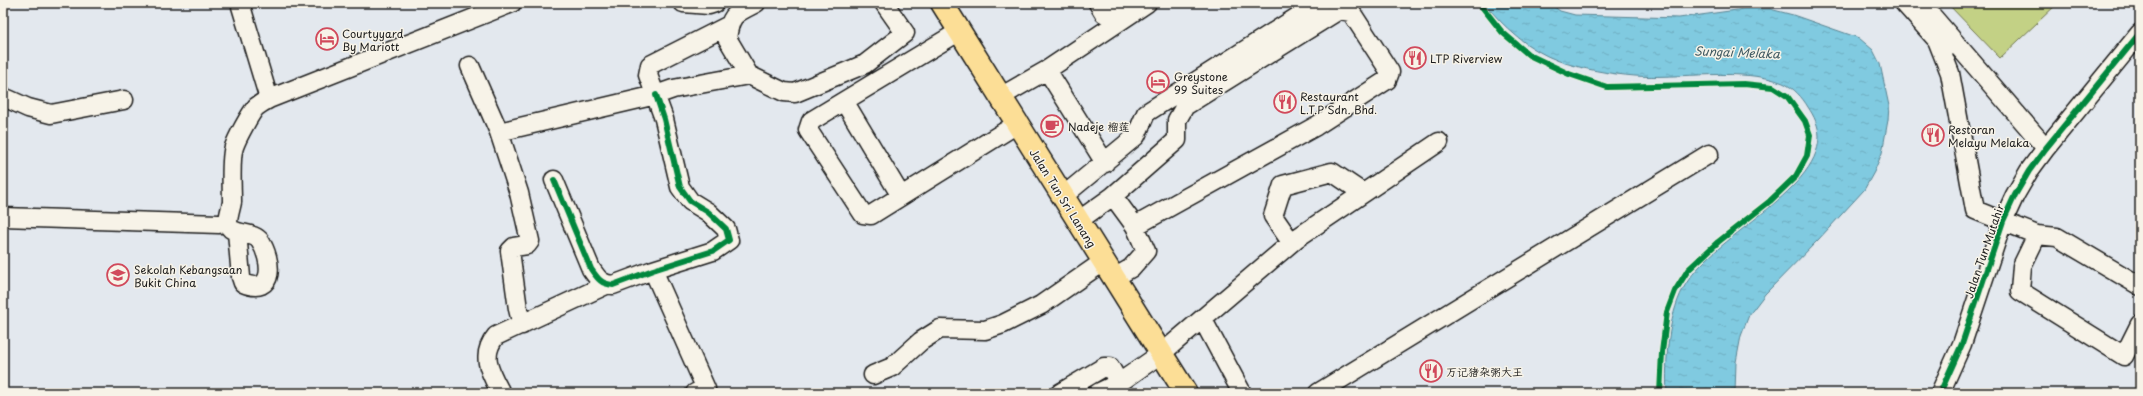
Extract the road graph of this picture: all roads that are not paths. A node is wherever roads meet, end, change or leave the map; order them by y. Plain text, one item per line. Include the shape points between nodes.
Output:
1 (240, 3) edge
2 (512, 3) edge
3 (683, 3) edge
4 (715, 3) edge
5 (756, 3) edge
6 (884, 3) edge
7 (942, 3) edge
8 (1098, 3) edge
9 (1127, 3) edge
10 (1147, 3) edge
11 (1319, 3) edge
12 (1904, 3) edge
13 (1922, 3) edge
14 (729, 25) junction
15 (960, 31) junction
16 (2140, 33) edge
17 (470, 66) dead end
18 (1047, 70) junction
19 (749, 75) junction
20 (656, 95) junction
21 (1000, 97) junction
22 (269, 98) junction
23 (3, 99) edge
24 (124, 100) dead end
25 (844, 101) junction
26 (1017, 124) junction
27 (499, 132) junction
28 (1439, 142) dead end
29 (2046, 148) junction
30 (1709, 154) dead end
31 (1105, 163) junction
32 (554, 180) dead end
33 (1363, 193) junction
34 (901, 196) junction
35 (1113, 196) junction
36 (1062, 197) junction
37 (3, 217) edge
38 (1078, 221) junction
39 (2002, 221) junction
40 (219, 224) dead end
41 (1135, 226) junction
42 (237, 232) dead end
43 (2037, 235) junction
44 (1291, 242) junction
45 (653, 270) junction
46 (1108, 270) junction
47 (606, 284) junction
48 (2140, 286) edge
49 (1203, 320) junction
50 (2140, 324) edge
51 (522, 325) junction
52 (1162, 353) junction
53 (873, 375) dead end
54 (1119, 383) junction
55 (1943, 392) edge
56 (501, 393) edge
57 (695, 393) edge
58 (1060, 393) edge
59 (1098, 393) edge
60 (1186, 393) edge
61 (1242, 393) edge
62 (1318, 393) edge

1 - 22 street
2 - 22 street
3 - 4 street
5 - 14 street via 734,15
6 - 19 street via 905,33 865,64 796,93 784,92
7 - 15 main road, Jalan Tun Sri Lanang
8 - 9 street via 1104,13
10 - 18 street
11 - 31 street via 1146,113 1136,136
12 - 39 street via 1937,40 1950,73 1974,210
13 - 29 street
14 - 19 street via 727,38
14 - 20 street via 650,65 648,75
15 - 21 main road, Jalan Tun Sri Lanang
15 - 25 street
16 - 29 street, Jalan Tun Mutahir
17 - 27 street
18 - 21 street
18 - 31 street
19 - 20 street via 673,89
20 - 27 street
20 - 45 street via 680,187 690,201 726,228 729,240 713,251
21 - 26 main road, Jalan Tun Sri Lanang
22 - 42 street via 256,107 234,148 228,223 230,228
23 - 24 street via 51,114
25 - 34 street
25 - 34 street via 811,121 808,130 863,214 872,215
26 - 34 street
26 - 36 main road, Jalan Tun Sri Lanang
27 - 51 street via 519,193 530,241 527,245 510,250
28 - 33 street
29 - 39 street, Jalan Tun Mutahir via 2022,183
30 - 62 street
31 - 36 street
32 - 47 street via 591,270 600,282
33 - 44 street
33 - 44 street via 1332,172 1283,185 1273,216
35 - 38 street
35 - 41 street
35 - 41 street via 1177,140 1177,120 1185,106 1340,10 1351,12 1390,72 1387,80 1316,126
36 - 38 main road, Jalan Tun Sri Lanang
37 - 40 street
38 - 46 main road, Jalan Tun Sri Lanang
39 - 43 street
39 - 55 street, Jalan Tun Mutahir
41 - 46 street via 1146,251 1131,268
43 - 48 street via 2057,237
43 - 50 street via 2022,266 2020,291 2124,356
44 - 49 street
45 - 47 street via 614,285
45 - 57 street via 706,389
46 - 52 main road, Jalan Tun Sri Lanang
46 - 53 street via 1003,324 985,330 940,329 921,341 892,366
47 - 51 street
49 - 52 street
49 - 61 street
51 - 56 street via 496,336 490,344 488,366
52 - 54 street
52 - 60 main road, Jalan Tun Sri Lanang
54 - 58 street via 1110,367 1104,367
54 - 59 street

